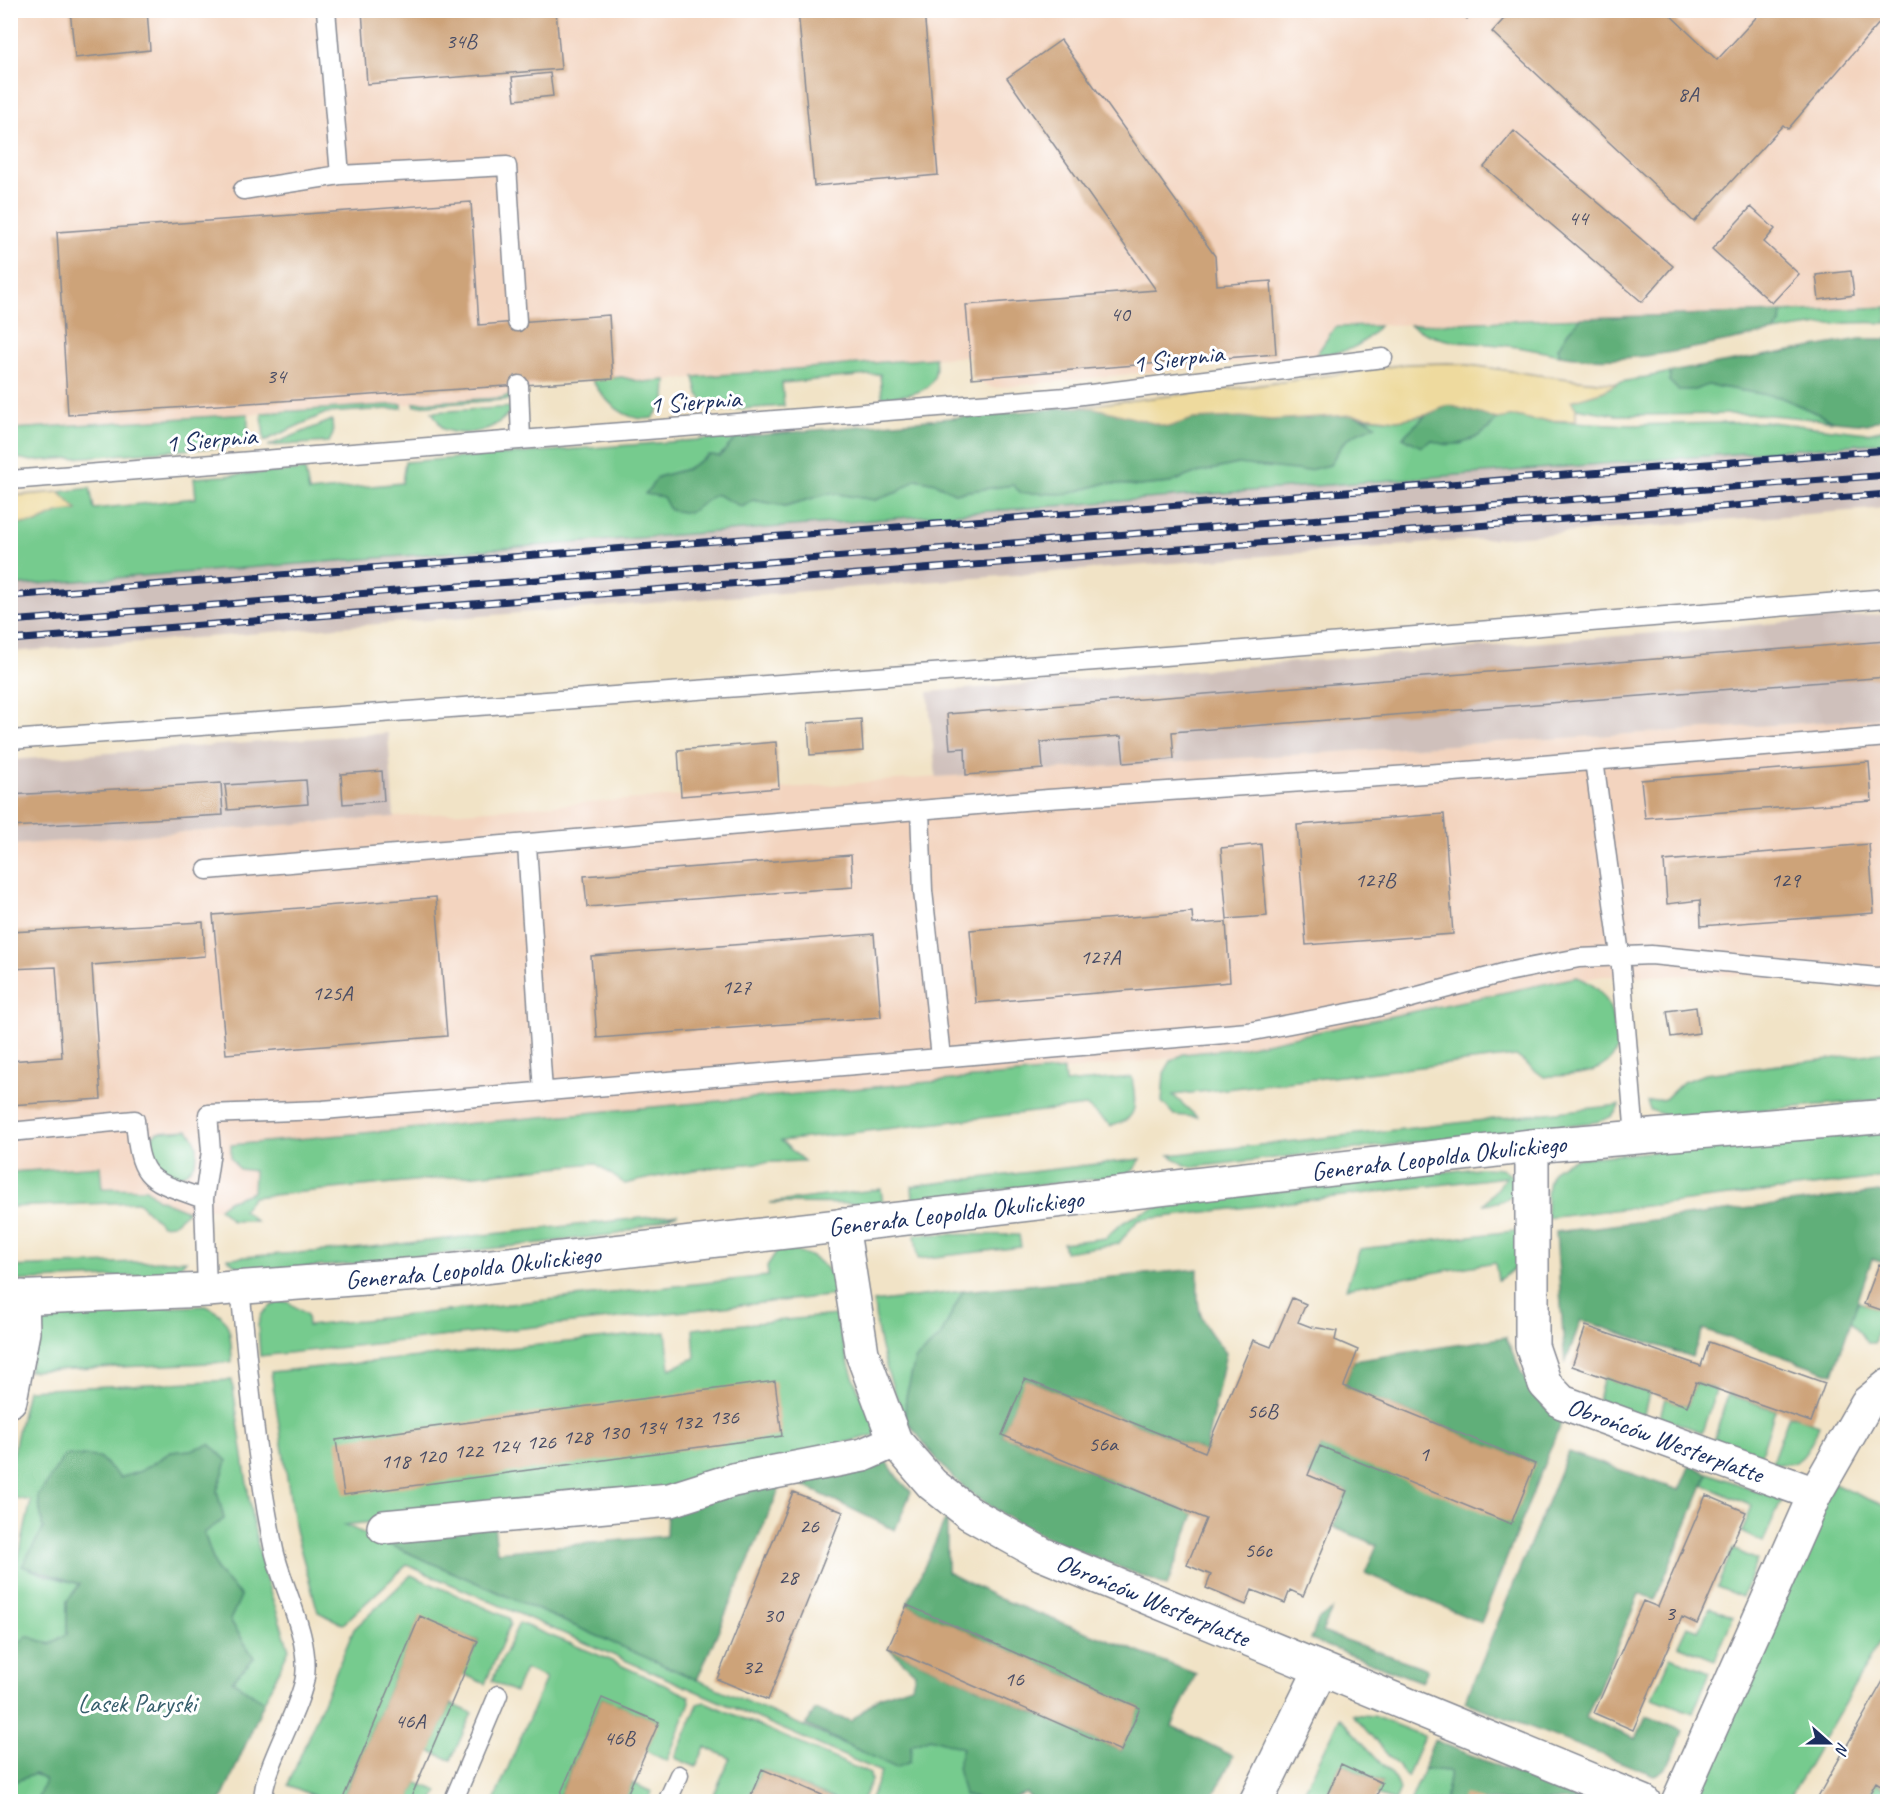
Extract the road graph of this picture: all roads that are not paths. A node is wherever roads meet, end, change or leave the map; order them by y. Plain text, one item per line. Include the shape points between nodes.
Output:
1 (326, 10) edge
2 (340, 175) junction
3 (243, 190) dead end
4 (517, 322) dead end
5 (1383, 358) dead end
6 (519, 385) dead end
7 (520, 440) junction
8 (10, 480) edge
9 (1887, 598) edge
10 (1887, 737) edge
11 (10, 740) edge
12 (1594, 760) junction
13 (920, 810) junction
14 (526, 845) junction
15 (207, 870) dead end
16 (1620, 955) junction
17 (1887, 976) edge
18 (941, 1057) junction
19 (543, 1092) junction
20 (1887, 1116) edge
21 (10, 1132) edge
22 (1635, 1137) junction
23 (1532, 1146) junction
24 (204, 1199) junction
25 (842, 1225) junction
26 (240, 1288) junction
27 (207, 1290) junction
28 (16, 1297) edge
29 (1887, 1386) edge
30 (13, 1389) edge
31 (895, 1441) junction
32 (1815, 1494) junction
33 (384, 1527) dead end
34 (1321, 1670) junction
35 (498, 1695) dead end
36 (679, 1775) dead end
37 (264, 1802) edge
38 (453, 1802) edge
39 (667, 1802) edge
40 (1256, 1802) edge
41 (1644, 1802) edge
42 (1678, 1802) edge

1 - 2 lane
2 - 3 lane
2 - 4 lane via 507,166
5 - 7 lane, 1 Sierpnia via 1066,397
6 - 7 lane
7 - 8 lane, 1 Sierpnia
9 - 11 lane via 1206,654
10 - 12 lane
12 - 13 lane
12 - 16 lane
13 - 14 lane
13 - 18 lane via 923,891
14 - 15 lane
14 - 19 lane
16 - 17 lane
16 - 18 lane via 1547,963 1374,1008 1276,1028
16 - 22 lane
18 - 19 lane
19 - 24 lane via 323,1110 208,1114 211,1151
20 - 22 street, Generała Leopolda Okulickiego
21 - 24 lane via 135,1120 137,1152 147,1173 157,1181
22 - 23 street, Generała Leopolda Okulickiego
23 - 25 street, Generała Leopolda Okulickiego
23 - 32 street, Obrońców Westerplatte via 1532,1346 1545,1384 1562,1402
24 - 27 lane
25 - 26 street, Generała Leopolda Okulickiego via 431,1273
25 - 31 street, Obrońców Westerplatte via 862,1353
26 - 27 street, Generała Leopolda Okulickiego
26 - 37 lane via 251,1402 274,1549 305,1664 301,1696 268,1777
27 - 28 street, Generała Leopolda Okulickiego
28 - 30 street, Generała Leopolda Okulickiego via 23,1332
29 - 32 street via 1867,1403
31 - 33 street via 863,1455 733,1480 670,1500
31 - 34 street, Obrońców Westerplatte via 932,1484 969,1513 1042,1554
32 - 42 street
34 - 40 street
34 - 41 street, Obrońców Westerplatte
35 - 38 lane
36 - 39 lane

